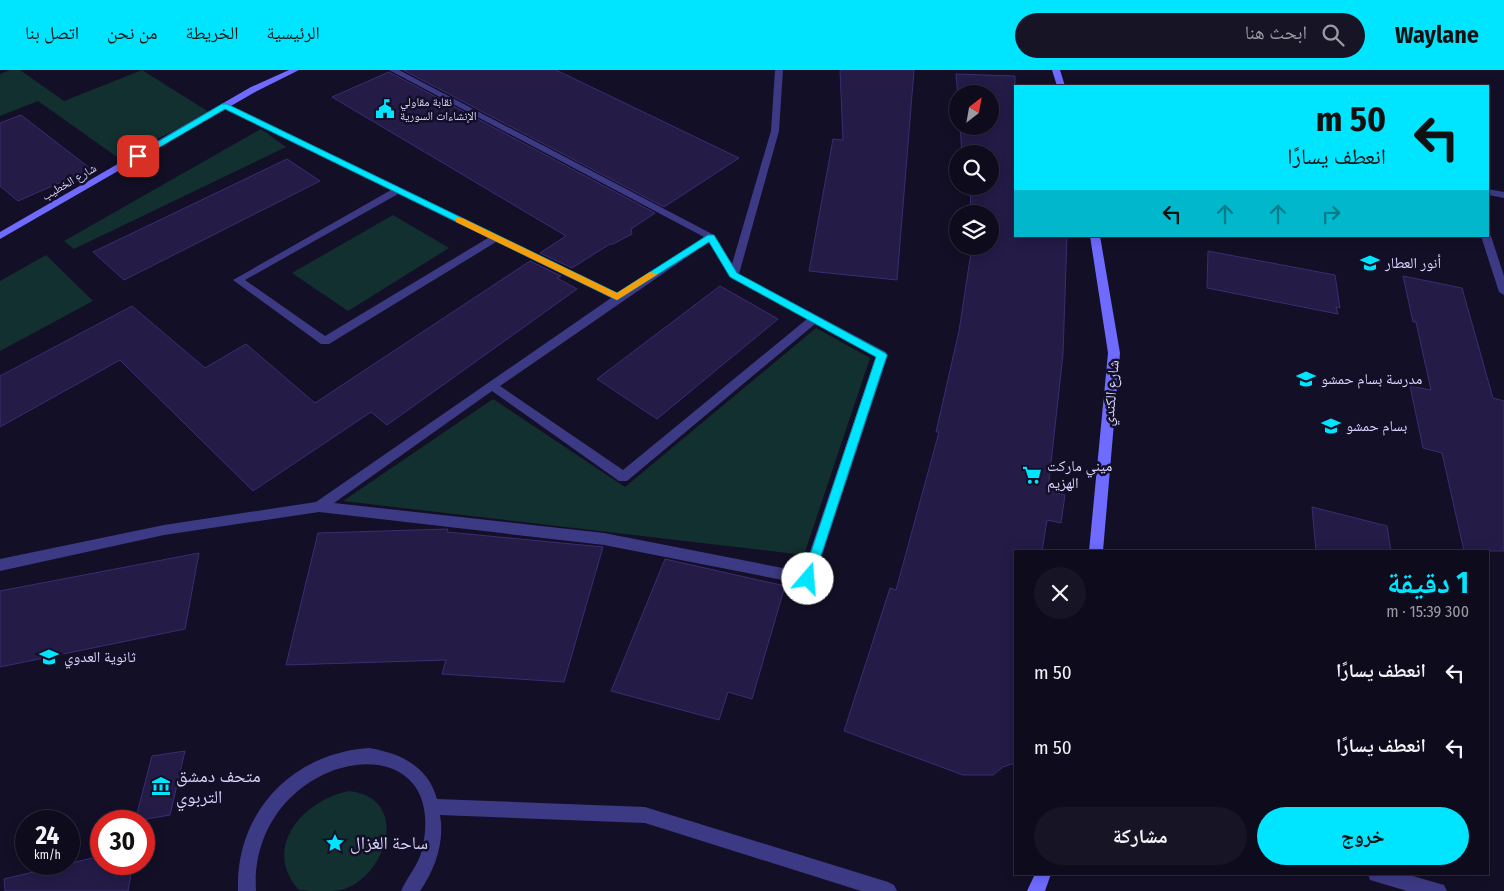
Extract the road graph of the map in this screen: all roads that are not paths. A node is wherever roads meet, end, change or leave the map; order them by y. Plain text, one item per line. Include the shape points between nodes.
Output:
1 (280, 70) edge
2 (295, 70) edge
3 (393, 70) edge
4 (779, 70) edge
5 (1056, 70) edge
6 (1061, 85) edge
7 (254, 89) junction
8 (225, 106) junction
9 (398, 190) junction
10 (1489, 192) edge
11 (1504, 195) edge
12 (0, 236) edge
13 (711, 237) junction
14 (1095, 237) edge
15 (1486, 237) edge
16 (495, 238) junction
17 (734, 275) junction
18 (1504, 292) edge
19 (617, 297) junction
20 (814, 319) junction
21 (494, 387) junction
22 (319, 507) junction
23 (1096, 550) edge
24 (0, 565) edge
25 (432, 807) junction
26 (1043, 875) edge
27 (1380, 875) edge
28 (247, 891) edge
29 (410, 891) edge
30 (888, 891) edge
31 (1036, 891) edge
32 (1438, 891) edge

1 - 7 main road, شارع الخطيب
2 - 7 main road, شارع الخطيب
3 - 13 street
4 - 17 street via 775,131
5 - 6 main road
7 - 8 main road, شارع الخطيب
8 - 9 street
8 - 12 main road, شارع الخطيب
9 - 16 street
9 - 16 street via 238,280 325,341
10 - 11 street
13 - 17 street
13 - 19 street
14 - 23 main road, شارع الكندي via 1114,354
15 - 18 street
16 - 19 street
17 - 20 street
19 - 21 street
20 - 21 street via 623,477
20 - 22 street via 882,355 808,579 604,539
21 - 22 street
22 - 24 street via 164,530
25 - 28 street via 424,784 408,768 387,758 362,755 336,760 309,772 285,792 265,816 252,844 245,873
25 - 29 street via 433,837 424,868
25 - 30 street via 645,814
26 - 31 main road
27 - 32 street

